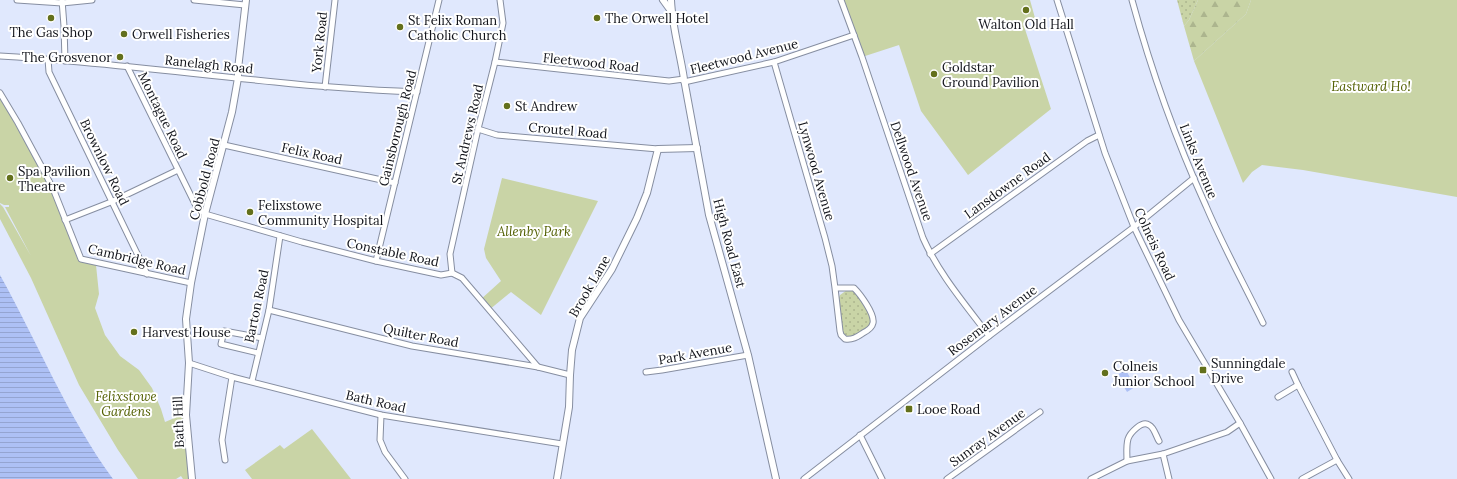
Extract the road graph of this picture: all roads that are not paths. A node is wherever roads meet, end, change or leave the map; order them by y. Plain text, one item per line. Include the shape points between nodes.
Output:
1 (17, 0) edge
2 (92, 0) edge
3 (194, 0) edge
4 (335, 0) edge
5 (439, 0) edge
6 (500, 0) edge
7 (663, 0) edge
8 (671, 0) edge
9 (841, 0) edge
10 (1057, 0) edge
11 (1132, 0) edge
12 (62, 1) edge
13 (246, 2) edge
14 (671, 11) junction
15 (854, 35) junction
16 (0, 56) edge
17 (48, 59) junction
18 (65, 61) junction
19 (495, 62) junction
20 (774, 62) junction
21 (127, 66) junction
22 (238, 78) junction
23 (684, 80) junction
24 (325, 87) junction
25 (417, 92) junction
26 (0, 93) edge
27 (478, 129) junction
28 (1099, 135) junction
29 (224, 145) junction
30 (697, 148) junction
31 (658, 149) junction
32 (178, 170) junction
33 (1194, 178) junction
34 (395, 183) junction
35 (111, 202) junction
36 (205, 214) junction
37 (65, 220) junction
38 (1134, 227) junction
39 (280, 236) junction
40 (930, 254) junction
41 (376, 261) junction
42 (452, 273) junction
43 (147, 274) junction
44 (190, 282) junction
45 (835, 288) junction
46 (269, 310) junction
47 (1263, 323) dead end
48 (988, 336) junction
49 (262, 338) junction
50 (258, 353) junction
51 (748, 355) junction
52 (189, 363) junction
53 (538, 367) junction
54 (646, 372) dead end
55 (1292, 372) dead end
56 (570, 375) junction
57 (232, 377) junction
58 (252, 381) junction
59 (1298, 385) junction
60 (1278, 397) dead end
61 (1040, 412) dead end
62 (381, 415) junction
63 (1240, 422) junction
64 (860, 435) junction
65 (1159, 441) dead end
66 (562, 444) junction
67 (1163, 454) junction
68 (225, 460) dead end
69 (1337, 460) junction
70 (1127, 461) junction
71 (192, 479) edge
72 (405, 479) edge
73 (557, 479) edge
74 (776, 479) edge
75 (804, 479) edge
76 (882, 479) edge
77 (947, 479) edge
78 (1091, 479) edge
79 (1169, 479) edge
80 (1271, 479) edge
81 (1302, 479) edge
82 (1349, 479) edge

1 - 12 street
2 - 12 street
3 - 13 street
4 - 24 street, York Road
5 - 25 street, Gainsborough Road
6 - 19 street, St Andrews Road via 503,23
7 - 14 street, High Road East
8 - 14 street, High Road East
9 - 15 street, Dellwood Avenue
10 - 28 street, Colneis Road
11 - 33 street, Links Avenue via 1154,71
12 - 18 street
13 - 22 street, Cobbold Road
14 - 23 street, High Road East
15 - 20 street, Fleetwood Avenue
15 - 40 street, Dellwood Avenue via 916,220
16 - 17 street, Ranelagh Road
17 - 18 street, Ranelagh Road
17 - 35 street, Brownlow Road via 49,72
18 - 21 street, Ranelagh Road
19 - 23 street, Fleetwood Road via 669,81
19 - 27 street, St Andrews Road
20 - 23 street, Fleetwood Avenue
20 - 45 street, Lynwood Avenue via 827,244
21 - 22 street, Ranelagh Road
21 - 32 street, Montague Road
22 - 24 street, Ranelagh Road
22 - 29 street, Cobbold Road
23 - 30 street, High Road East
24 - 25 street, Ranelagh Road
25 - 34 street, Gainsborough Road
26 - 37 street via 54,191
27 - 31 street, Croutel Road via 497,135
27 - 42 street, St Andrews Road via 450,254
28 - 38 street, Colneis Road
28 - 40 street, Lansdowne Road via 1087,141
29 - 34 street, Felix Road
29 - 36 street, Cobbold Road
30 - 31 street
30 - 51 street, High Road East via 709,215
31 - 56 street, Brook Lane via 638,218 612,269 580,318 572,350
32 - 35 street
32 - 36 street, Montague Road via 196,206
33 - 38 street, Rosemary Avenue
33 - 47 street, Links Avenue
34 - 41 street, Gainsborough Road
35 - 37 street
35 - 43 street, Brownlow Road
36 - 39 street, Constable Road
36 - 44 street, Cobbold Road
37 - 43 street, Cambridge Road via 81,259
38 - 48 street, Rosemary Avenue
38 - 63 street, Colneis Road via 1179,320
39 - 41 street, Constable Road
39 - 46 street, Barton Road
40 - 48 street, Dellwood Avenue
41 - 42 street, Constable Road via 441,275
42 - 53 street, Constable Road via 462,278
43 - 44 street, Cambridge Road
44 - 52 street, Cobbold Road via 186,319
45 - 45 street, Lynwood Avenue via 854,288 872,314 873,325 855,338 845,339 840,333
46 - 49 street, Barton Road
46 - 53 street, Quilter Road via 412,346
48 - 64 street, Rosemary Avenue
49 - 50 street, Barton Road
49 - 50 street via 224,331 221,344
50 - 58 street, Barton Road
51 - 54 street, Park Avenue
51 - 74 street, High Road East
52 - 57 street, Bath Road
52 - 71 street, Bath Hill via 186,415
53 - 56 street, Quilter Road
55 - 59 street
56 - 66 street, Brook Lane via 569,407
57 - 58 street, Bath Road
57 - 68 street via 222,440
58 - 62 street, Bath Road
59 - 60 street
59 - 69 street
61 - 77 street, Sunray Avenue
62 - 66 street, Bath Road
62 - 72 street via 380,440 385,452
63 - 67 street via 1227,432
63 - 80 street, Colneis Road
64 - 75 street, Rosemary Avenue
64 - 76 street
65 - 70 street via 1151,425 1141,425 1132,432 1128,440
66 - 73 street, Brook Lane
67 - 70 street
67 - 79 street
69 - 81 street
69 - 82 street
70 - 78 street

